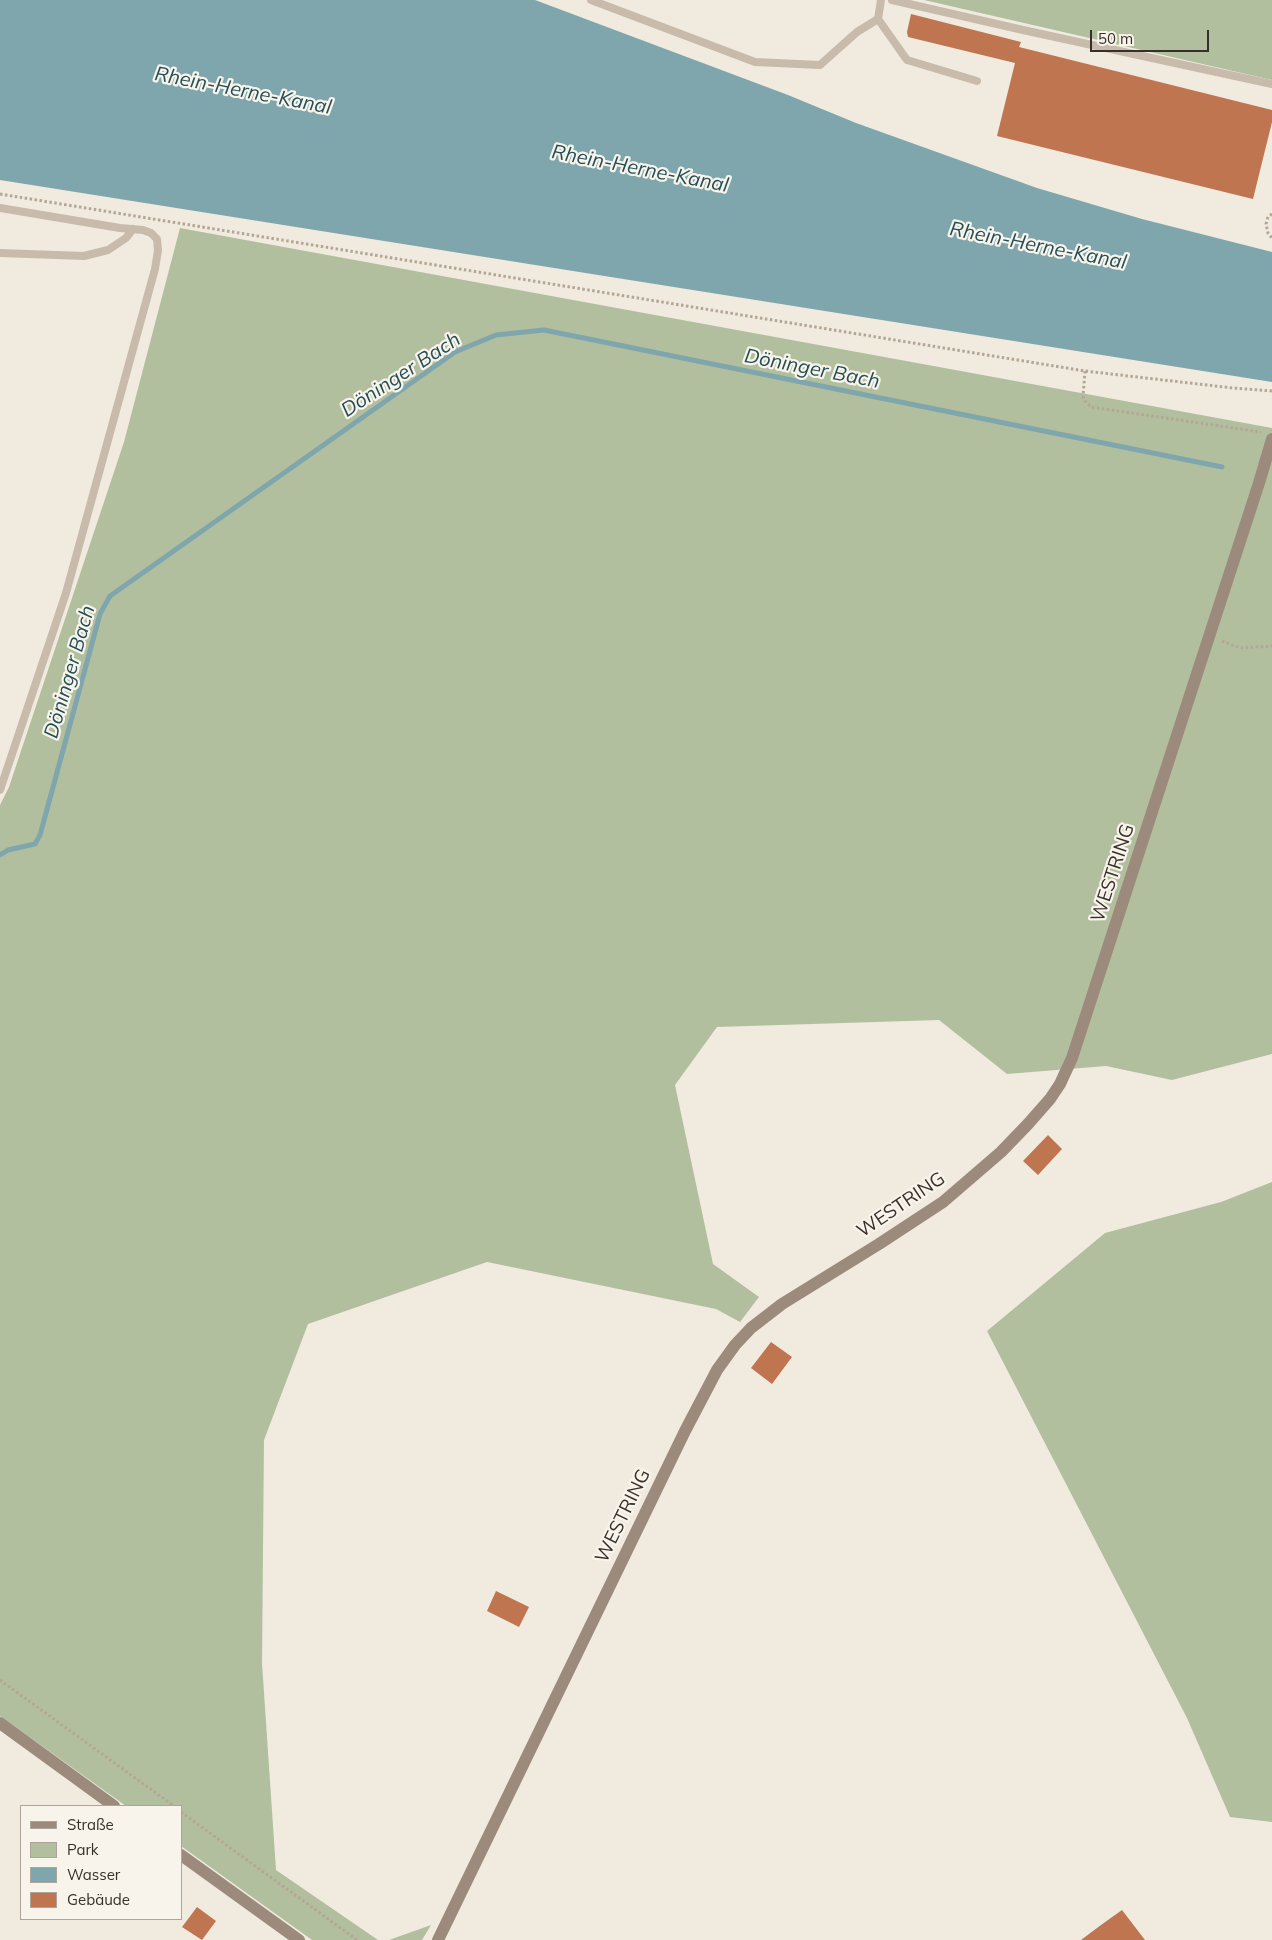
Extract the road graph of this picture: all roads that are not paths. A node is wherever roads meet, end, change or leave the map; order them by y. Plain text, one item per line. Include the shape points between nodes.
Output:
1 (590, 0) edge
2 (881, 0) edge
3 (892, 0) edge
4 (878, 19) junction
5 (977, 81) dead end
6 (1272, 84) edge
7 (0, 208) edge
8 (133, 230) junction
9 (0, 253) edge
10 (1269, 436) edge
11 (0, 790) edge
12 (0, 1723) edge
13 (113, 1805) edge
14 (182, 1856) edge
15 (299, 1940) edge
16 (438, 1940) edge

1 - 4 lane via 755,62 820,65 857,32
2 - 4 lane
3 - 6 lane
4 - 5 lane via 907,60
7 - 8 lane
8 - 9 lane via 108,250 84,256
8 - 11 lane via 151,234 157,239 155,269 66,594
10 - 16 main road, WESTRING via 1259,484 1210,637 1072,1058 1060,1084 1001,1152 951,1196 782,1304 734,1345 685,1431
12 - 13 main road
14 - 15 main road

